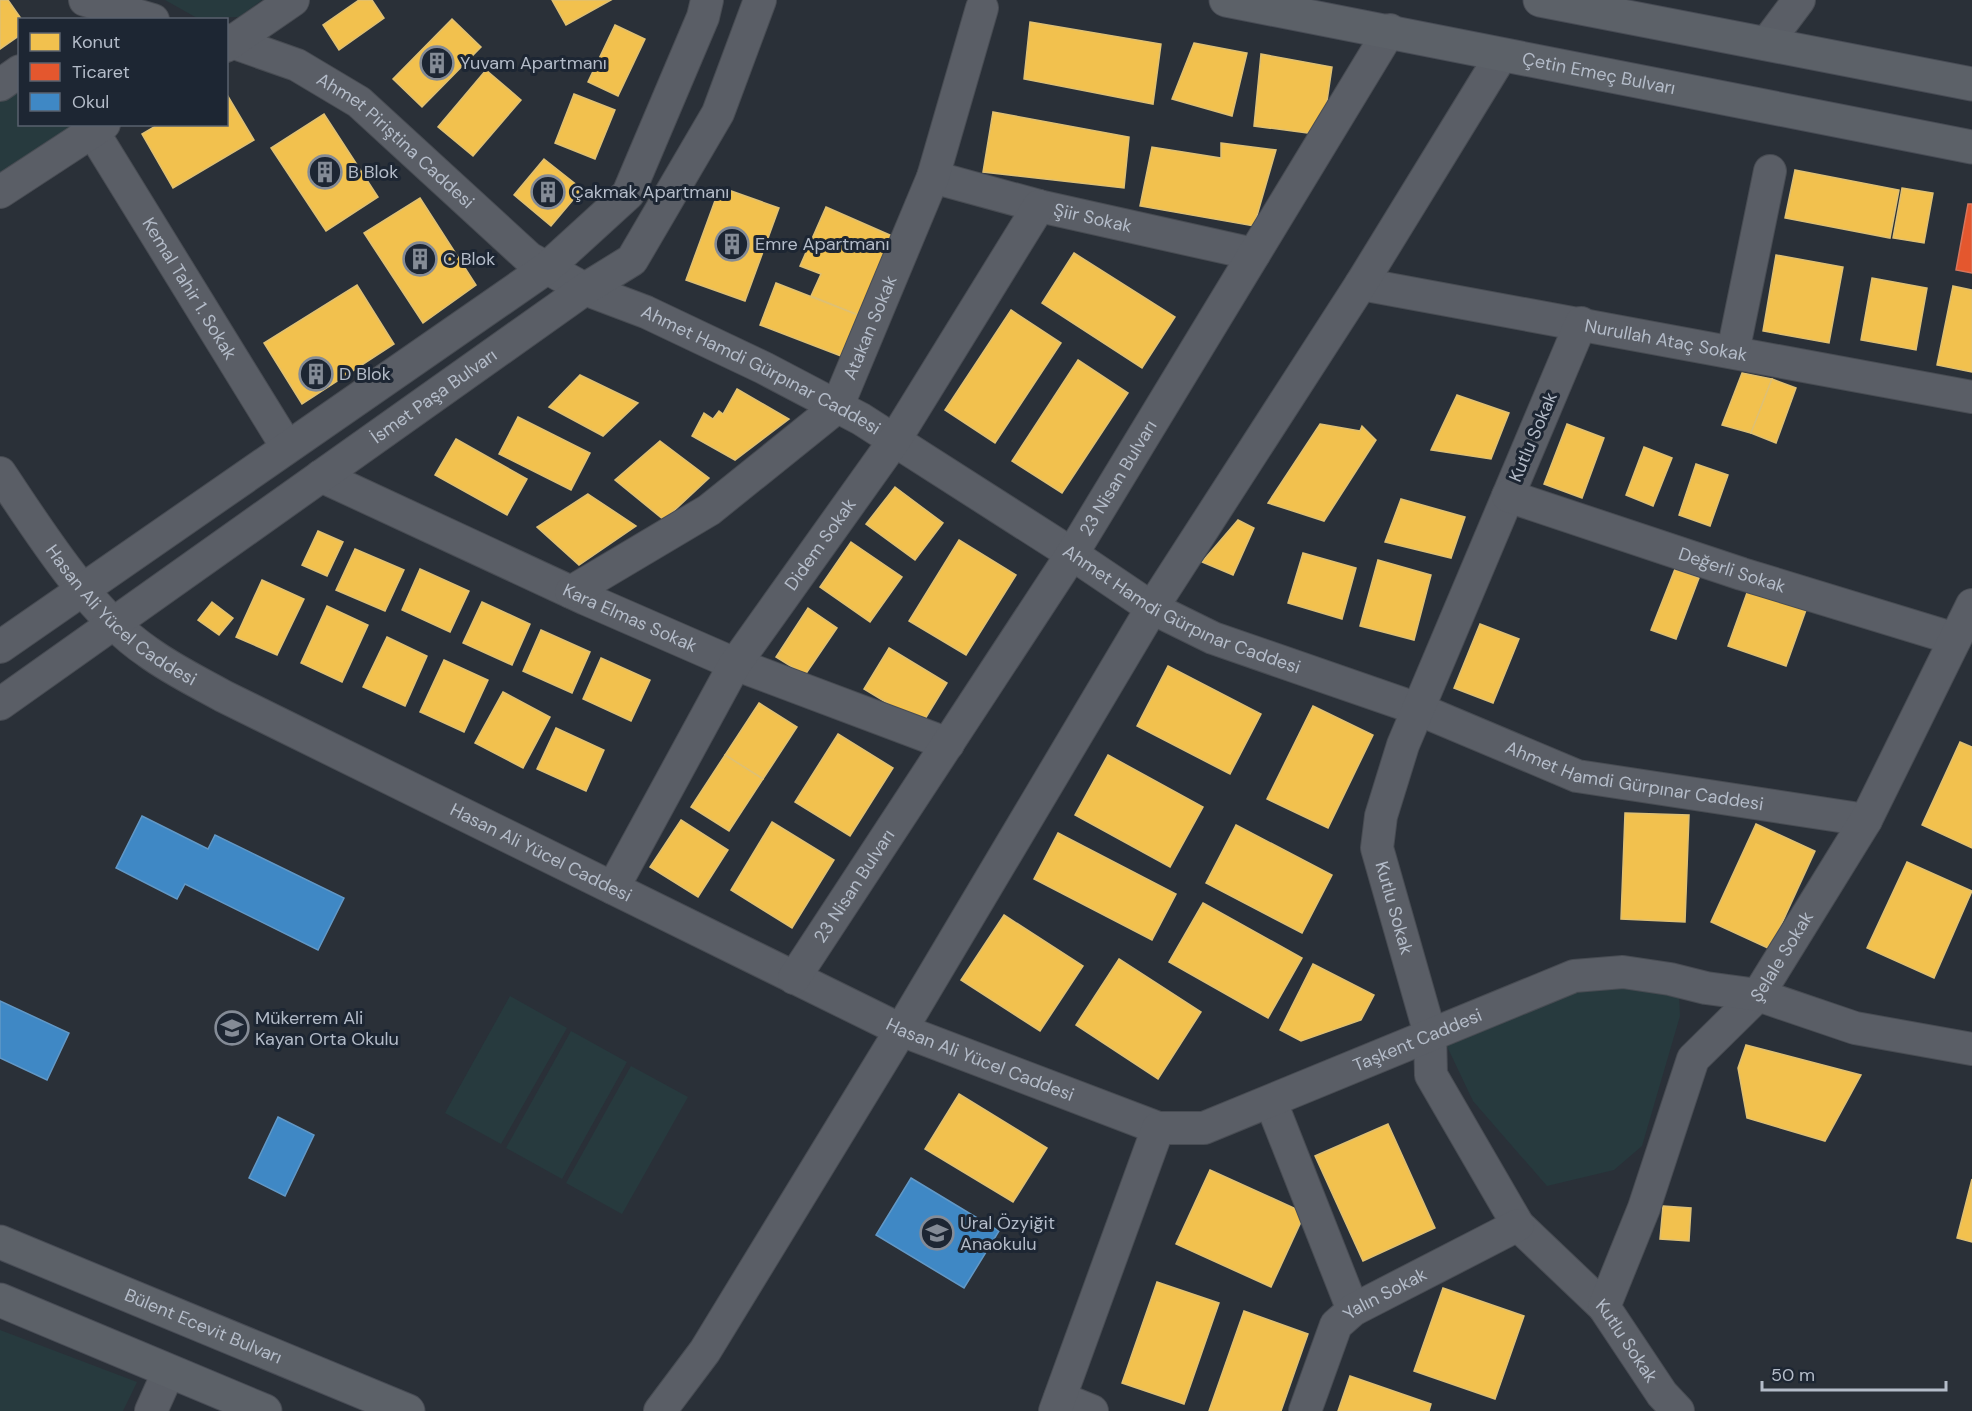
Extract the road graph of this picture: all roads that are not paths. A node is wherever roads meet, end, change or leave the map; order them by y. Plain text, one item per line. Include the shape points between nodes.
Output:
1 (293, 0) edge
2 (706, 0) edge
3 (760, 0) edge
4 (1226, 0) edge
5 (1545, 0) edge
6 (1799, 0) edge
7 (100, 7) edge
8 (982, 8) dead end
9 (145, 18) edge
10 (1390, 30) junction
11 (229, 43) edge
12 (1766, 44) junction
13 (1501, 56) junction
14 (18, 72) edge
15 (1972, 84) edge
16 (0, 85) edge
17 (98, 128) edge
18 (1972, 147) edge
19 (1770, 171) dead end
20 (933, 177) junction
21 (0, 192) edge
22 (1040, 206) junction
23 (1254, 254) junction
24 (548, 267) junction
25 (1361, 284) junction
26 (585, 290) junction
27 (1581, 323) junction
28 (1733, 352) junction
29 (1972, 397) edge
30 (837, 407) junction
31 (894, 441) junction
32 (287, 447) junction
33 (0, 472) edge
34 (321, 476) junction
35 (1508, 496) junction
36 (1072, 554) junction
37 (84, 589) junction
38 (571, 592) junction
39 (1972, 605) edge
40 (1152, 608) junction
41 (115, 622) junction
42 (1955, 639) junction
43 (0, 647) edge
44 (735, 664) junction
45 (0, 704) edge
46 (1419, 709) junction
47 (948, 744) junction
48 (1866, 820) junction
49 (613, 888) junction
50 (794, 978) junction
51 (1758, 995) junction
52 (901, 1030) junction
53 (1430, 1035) junction
54 (1972, 1049) edge
55 (1271, 1102) junction
56 (1158, 1128) junction
57 (1518, 1225) junction
58 (0, 1242) edge
59 (0, 1300) edge
60 (1604, 1307) junction
61 (1353, 1310) junction
62 (168, 1373) junction
63 (1058, 1405) edge
64 (151, 1411) edge
65 (265, 1411) edge
66 (408, 1411) edge
67 (660, 1411) edge
68 (1092, 1411) edge
69 (1305, 1411) edge
70 (1678, 1411) edge

1 - 11 street
2 - 24 street via 703,17 628,194
3 - 26 street, İsmet Paşa Bulvarı via 718,113 632,260
4 - 10 main road, Çetin Emeç Bulvarı
5 - 12 main road
6 - 12 street
7 - 9 street
8 - 20 street, Atakan Sokak
10 - 13 main road, Çetin Emeç Bulvarı
10 - 23 street, 23 Nisan Bulvarı
11 - 24 street, Ahmet Piriştina Caddesi via 297,65 359,102 529,258
12 - 15 main road
13 - 18 main road, Çetin Emeç Bulvarı
13 - 25 street
14 - 16 street
17 - 21 street
17 - 32 street, Kemal Tahir 1. Sokak
19 - 28 street
20 - 22 street, Şiir Sokak
20 - 30 street, Atakan Sokak
22 - 23 street, Şiir Sokak
22 - 31 street, Didem Sokak
23 - 36 street, 23 Nisan Bulvarı
24 - 26 street, Ahmet Hamdi Gürpınar Caddesi
24 - 32 street
25 - 27 street, Nurullah Ataç Sokak
25 - 40 street
26 - 30 street, Ahmet Hamdi Gürpınar Caddesi via 646,312
26 - 34 street, İsmet Paşa Bulvarı
27 - 28 street, Nurullah Ataç Sokak
27 - 35 street, Kutlu Sokak
28 - 29 street, Nurullah Ataç Sokak
30 - 31 street, Ahmet Hamdi Gürpınar Caddesi
30 - 38 street, Atakan Sokak via 709,510
31 - 36 street, Ahmet Hamdi Gürpınar Caddesi
31 - 44 street, Didem Sokak
32 - 37 street
33 - 37 street, Hasan Ali Yücel Caddesi via 56,556
34 - 38 street, Kara Elmas Sokak
34 - 41 street, İsmet Paşa Bulvarı
35 - 42 street, Değerli Sokak
35 - 46 street, Kutlu Sokak
36 - 40 street, Ahmet Hamdi Gürpınar Caddesi
36 - 47 street, 23 Nisan Bulvarı
37 - 41 street, Hasan Ali Yücel Caddesi
37 - 43 street
38 - 44 street, Kara Elmas Sokak
39 - 42 street, Şelale Sokak
40 - 46 street, Ahmet Hamdi Gürpınar Caddesi via 1213,638
40 - 52 street
41 - 45 street, İsmet Paşa Bulvarı
41 - 49 street, Hasan Ali Yücel Caddesi via 147,652 223,696
42 - 48 street, Şelale Sokak
44 - 47 street, Kara Elmas Sokak
44 - 49 street, Didem Sokak
46 - 48 street, Ahmet Hamdi Gürpınar Caddesi via 1577,776
46 - 53 street, Kutlu Sokak via 1403,745 1381,816 1377,848
47 - 50 street, 23 Nisan Bulvarı
48 - 51 street, Şelale Sokak
49 - 50 street, Hasan Ali Yücel Caddesi
50 - 52 street, Hasan Ali Yücel Caddesi
51 - 53 street, Taşkent Caddesi via 1623,972 1574,976
51 - 54 street, Taşkent Caddesi via 1855,1028
51 - 60 street, Şelale Sokak via 1693,1059 1644,1208
52 - 56 street, Hasan Ali Yücel Caddesi
52 - 67 street via 705,1351
53 - 55 street, Taşkent Caddesi
53 - 57 street, Kutlu Sokak via 1431,1075
55 - 56 street, Taşkent Caddesi via 1204,1128
55 - 61 street
56 - 63 street
57 - 60 street, Kutlu Sokak
57 - 61 street, Yalın Sokak
58 - 66 main road, Bülent Ecevit Bulvarı
59 - 62 main road
60 - 70 street, Kutlu Sokak via 1662,1394
61 - 69 street, Yalın Sokak via 1336,1325
62 - 64 street
62 - 65 main road
63 - 68 street

